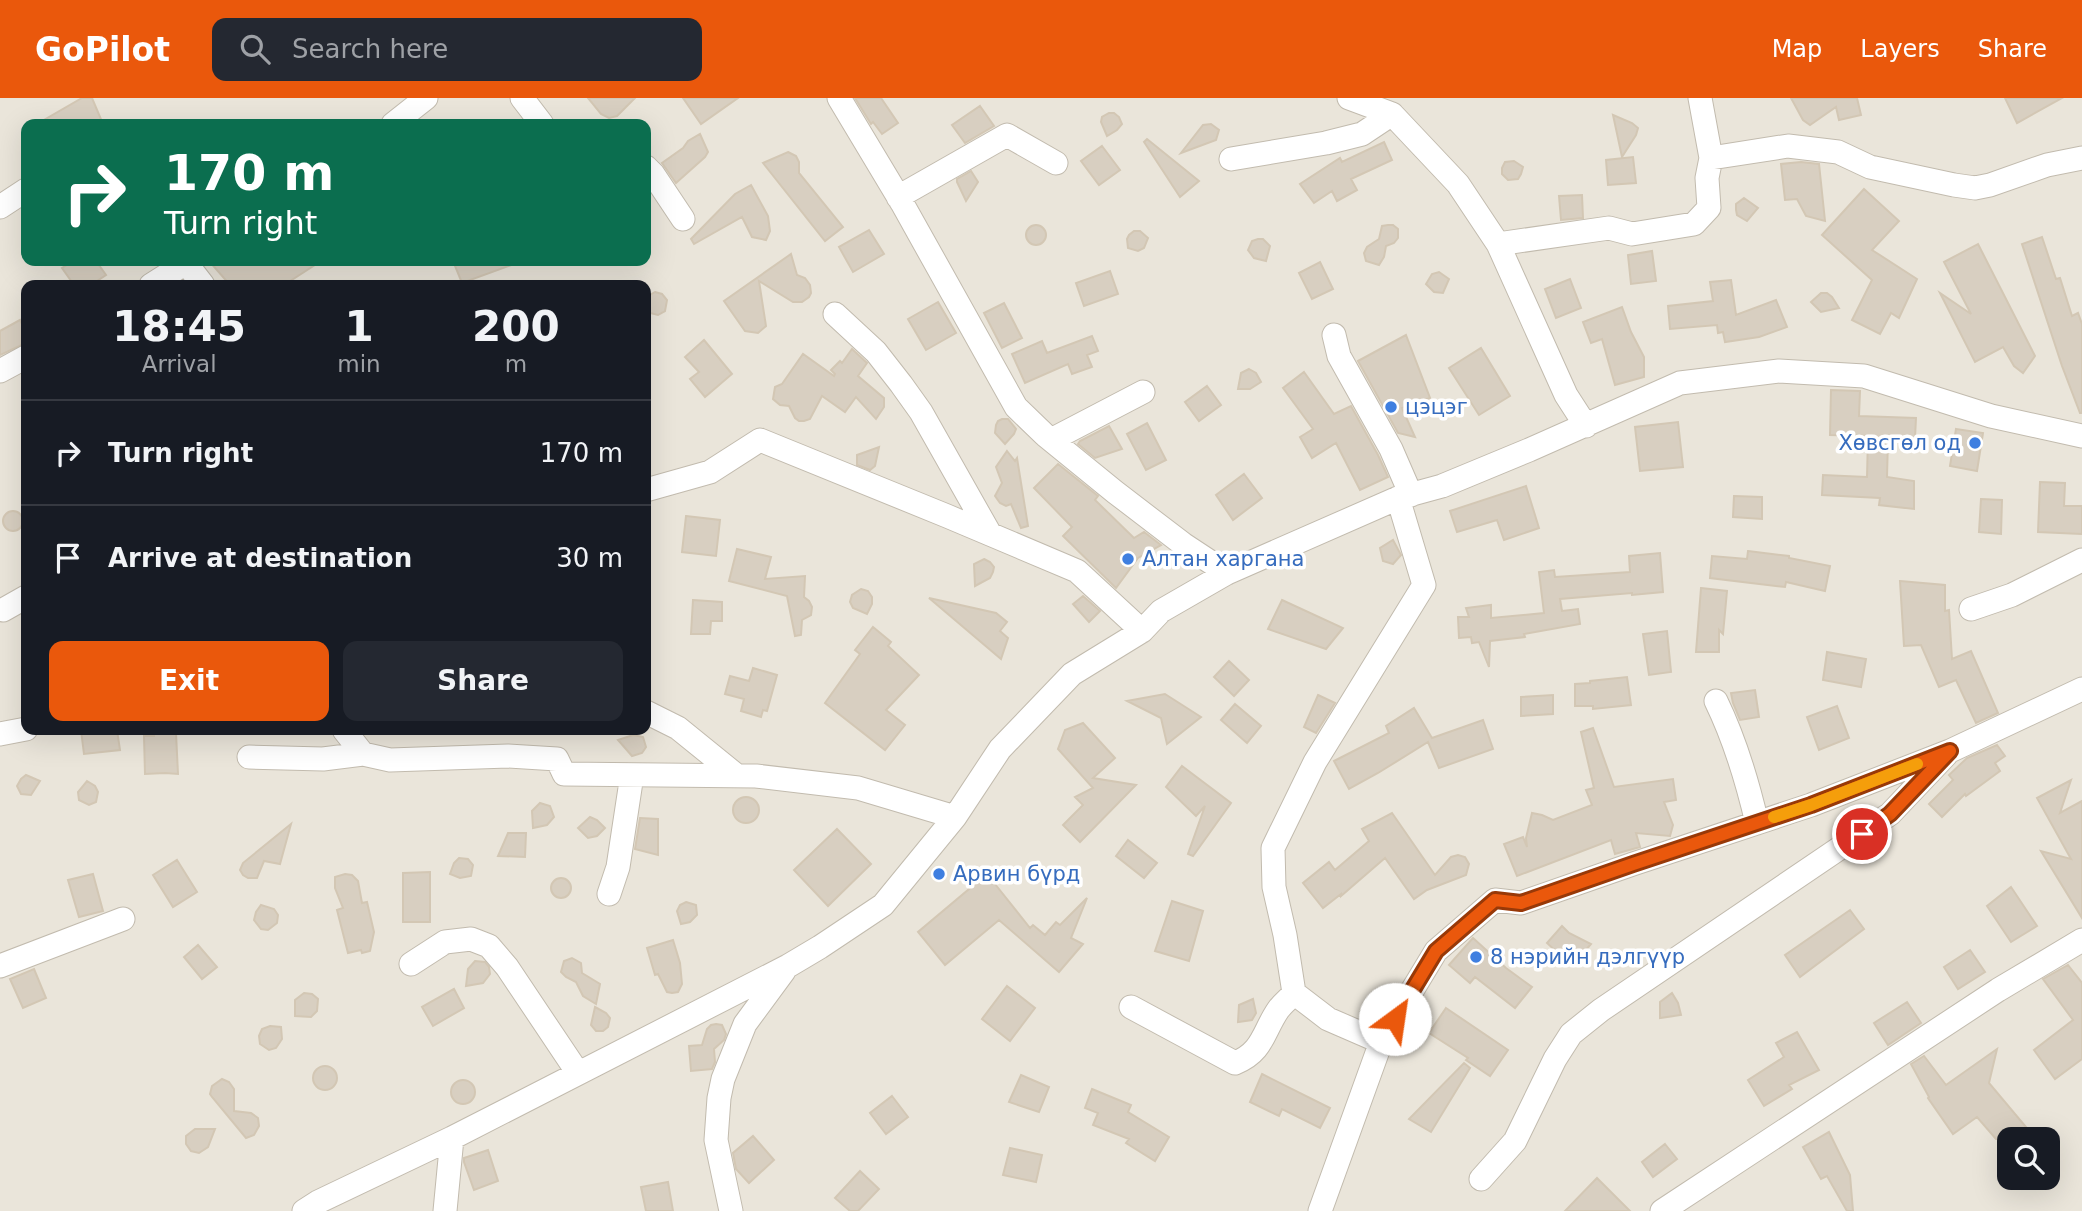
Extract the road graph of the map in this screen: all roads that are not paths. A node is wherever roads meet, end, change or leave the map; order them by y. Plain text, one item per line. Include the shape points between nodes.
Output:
1 (426, 98) edge
2 (522, 98) edge
3 (839, 98) edge
4 (1349, 98) edge
5 (1700, 98) edge
6 (1392, 114) junction
7 (399, 119) edge
8 (538, 119) edge
9 (1711, 158) junction
10 (2082, 158) edge
11 (1231, 159) dead end
12 (1056, 163) dead end
13 (651, 172) edge
14 (21, 193) edge
15 (898, 197) junction
16 (0, 207) edge
17 (683, 219) dead end
18 (1498, 244) junction
19 (182, 266) edge
20 (159, 280) edge
21 (835, 314) dead end
22 (1334, 335) dead end
23 (21, 360) edge
24 (0, 371) edge
25 (1143, 392) dead end
26 (1586, 426) junction
27 (2082, 436) edge
28 (1051, 440) junction
29 (651, 489) edge
30 (1405, 496) junction
31 (990, 534) junction
32 (2082, 560) edge
33 (1227, 573) junction
34 (21, 600) edge
35 (1971, 609) dead end
36 (3, 610) dead end
37 (1142, 631) junction
38 (2082, 689) edge
39 (1716, 701) dead end
40 (651, 714) edge
41 (21, 730) edge
42 (0, 734) edge
43 (348, 735) edge
44 (1950, 751) junction
45 (363, 754) junction
46 (249, 757) dead end
47 (632, 775) junction
48 (736, 775) junction
49 (955, 817) junction
50 (1757, 823) junction
51 (609, 894) dead end
52 (123, 919) dead end
53 (2082, 940) edge
54 (411, 964) dead end
55 (0, 966) edge
56 (788, 966) junction
57 (1294, 993) junction
58 (1131, 1007) dead end
59 (1381, 1042) junction
60 (578, 1073) junction
61 (452, 1138) junction
62 (1481, 1179) dead end
63 (311, 1206) edge
64 (291, 1211) edge
65 (445, 1211) edge
66 (731, 1211) edge
67 (1320, 1211) edge
68 (1662, 1211) edge

1 - 7 street
2 - 8 street
3 - 15 street
4 - 6 street
5 - 9 street
6 - 11 street via 1362,134
6 - 18 street via 1458,184
9 - 10 street via 1788,146 1838,152 1870,167 1975,188
9 - 18 street via 1709,208 1694,224 1632,234 1609,228
12 - 15 street via 1007,135
13 - 17 street
14 - 16 street
15 - 28 street via 1016,407
18 - 26 street via 1566,395
19 - 20 street
21 - 31 street via 876,352 901,384
22 - 30 street via 1339,356 1391,449
23 - 24 street
25 - 28 street
26 - 27 street via 1680,383 1779,371 1864,376 1991,416
26 - 30 street via 1442,486
28 - 33 street
29 - 31 street via 710,472 760,440
30 - 33 street
30 - 57 street via 1424,585 1315,762 1273,848 1274,887
31 - 37 street via 1077,571
32 - 35 street via 2012,595
33 - 37 street via 1161,611
34 - 36 street
37 - 49 street via 1072,674 1000,749
38 - 44 street
39 - 50 street via 1733,737
40 - 48 street via 678,728
41 - 42 street
43 - 45 street
44 - 50 street
44 - 62 street via 1890,814 1571,1034 1515,1140
45 - 46 street via 323,759
45 - 47 street via 390,760 557,759 564,774
47 - 48 street
47 - 51 street via 618,867
48 - 49 street via 858,788
49 - 56 street via 883,905
50 - 59 street via 1521,903 1495,900 1436,951
52 - 55 street
53 - 68 street via 1998,990
54 - 60 street via 445,942 471,939 489,946
56 - 60 street
56 - 66 street via 744,1024 723,1079 716,1140
57 - 58 street via 1278,1008 1250,1057 1235,1063
57 - 59 street via 1328,1019
59 - 67 street
60 - 61 street
61 - 63 street
61 - 65 street
63 - 64 street

